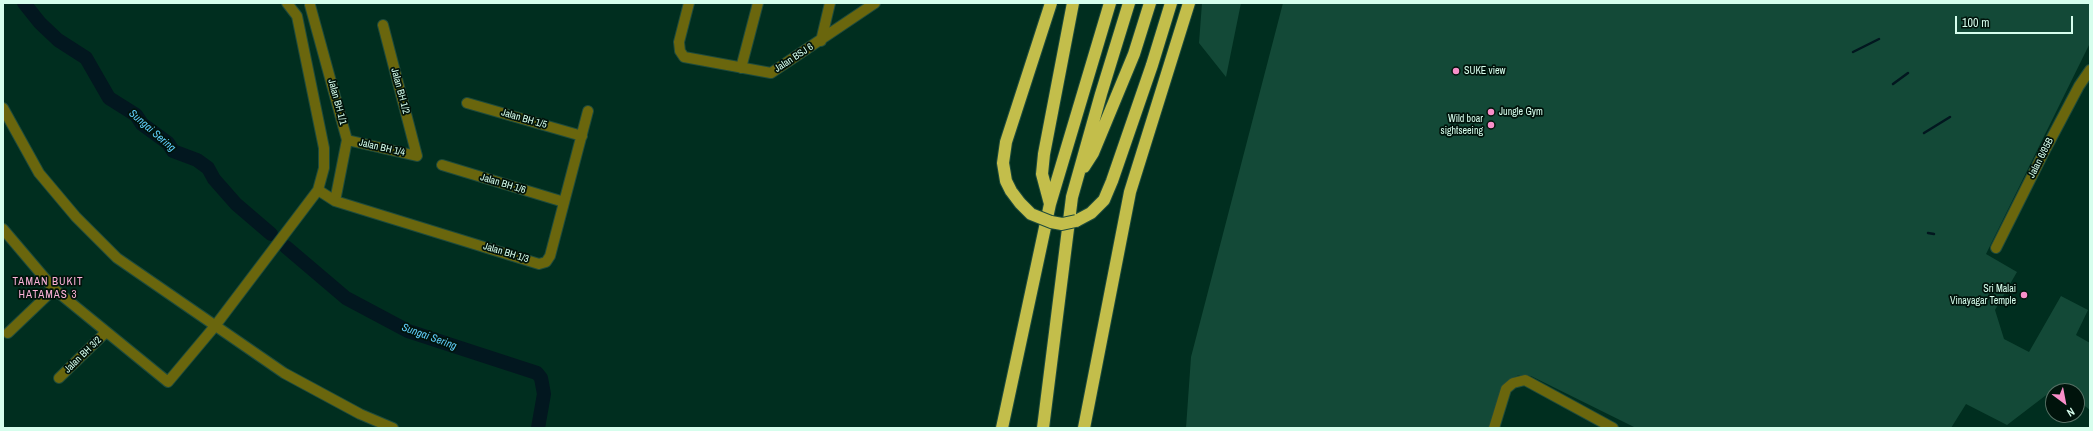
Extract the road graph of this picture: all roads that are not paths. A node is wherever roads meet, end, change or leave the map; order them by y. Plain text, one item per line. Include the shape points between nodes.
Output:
1 (287, 3) edge
2 (689, 3) edge
3 (758, 3) edge
4 (830, 3) edge
5 (875, 3) edge
6 (1051, 3) edge
7 (1073, 3) edge
8 (1110, 3) edge
9 (1130, 3) edge
10 (1150, 3) edge
11 (1171, 3) edge
12 (1189, 3) edge
13 (310, 5) dead end
14 (383, 25) dead end
15 (820, 41) junction
16 (741, 68) junction
17 (2090, 70) edge
18 (466, 102) dead end
19 (3, 108) edge
20 (588, 111) dead end
21 (582, 136) junction
22 (347, 140) junction
23 (417, 156) joint
24 (442, 165) dead end
25 (1076, 177) junction
26 (318, 190) junction
27 (335, 201) junction
28 (564, 202) junction
29 (1050, 204) junction
30 (5, 236) edge
31 (1996, 248) dead end
32 (54, 289) junction
33 (215, 326) junction
34 (106, 332) junction
35 (8, 333) dead end
36 (59, 378) dead end
37 (392, 428) edge
38 (1002, 428) edge
39 (1043, 428) edge
40 (1084, 428) edge
41 (1494, 428) edge
42 (1613, 428) edge

1 - 26 street via 297,16 324,148 324,168
2 - 16 street, Jalan BSJ 6 via 679,42 684,57
3 - 16 street
4 - 15 street
5 - 15 street, Jalan BSJ 6
6 - 11 highway, bridge via 1006,142 1003,163 1006,181 1020,203 1041,218 1062,224 1076,221 1091,213 1104,200
7 - 29 highway via 1044,154 1042,174
8 - 29 highway
9 - 25 highway
10 - 25 highway via 1134,54 1093,153
12 - 40 highway via 1130,192
13 - 22 street, Jalan BH 1/1
14 - 23 street, Jalan BH 1/2
15 - 16 street, Jalan BSJ 6 via 771,73
17 - 31 street, Jalan 6/95B via 2042,156
18 - 21 street, Jalan BH 1/5
19 - 33 street via 39,173 76,217 117,258
20 - 21 street, Jalan BH 1/3
21 - 28 street, Jalan BH 1/3
22 - 23 street, Jalan BH 1/4
22 - 27 street, Jalan BH 1/1
24 - 28 street, Jalan BH 1/6
25 - 39 highway
26 - 27 street, Jalan BH 1/3
26 - 33 street
27 - 28 street, Jalan BH 1/3 via 539,264 546,262 550,256
29 - 38 highway
30 - 32 street
32 - 34 street
32 - 35 street
33 - 34 street via 168,382
33 - 37 street via 284,374
34 - 36 street, Jalan BH 3/2
41 - 42 street via 1506,389 1513,383 1525,380

